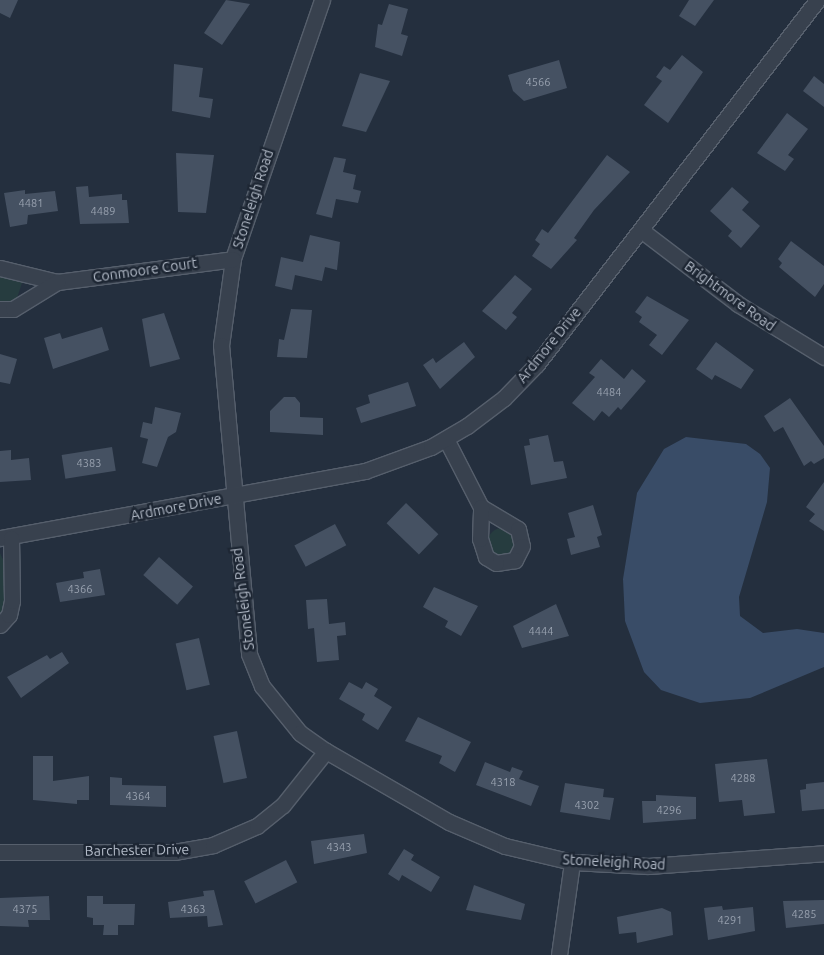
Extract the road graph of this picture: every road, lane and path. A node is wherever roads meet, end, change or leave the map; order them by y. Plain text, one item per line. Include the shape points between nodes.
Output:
1 (322, 0) edge
2 (817, 0) edge
3 (641, 230) junction
4 (233, 259) junction
5 (0, 268) edge
6 (57, 282) junction
7 (0, 309) edge
8 (824, 357) edge
9 (446, 439) junction
10 (232, 496) junction
11 (481, 507) dead end
12 (6, 538) edge
13 (0, 625) edge
14 (326, 751) junction
15 (0, 852) edge
16 (824, 853) edge
17 (572, 862) junction
18 (559, 955) edge

1 - 4 street, Stoneleigh Road
2 - 3 street, Ardmore Drive
3 - 8 street, Brightmore Road via 738,304
3 - 9 street, Ardmore Drive via 537,364 484,415
4 - 6 street, Conmoore Court
4 - 10 street, Stoneleigh Road via 221,345
5 - 6 street, Conmoore Court
6 - 7 street, Conmoore Court via 13,309
9 - 10 street, Ardmore Drive via 365,471
9 - 11 street
10 - 12 street, Ardmore Drive
10 - 14 street, Stoneleigh Road via 249,654 262,686 282,713
12 - 13 street, Ardmore Drive via 12,601 9,614
14 - 15 street, Barchester Drive via 283,805 258,826 213,846 174,852
14 - 17 street, Stoneleigh Road via 449,822 505,846
16 - 17 street, Stoneleigh Road via 679,865
17 - 18 street

